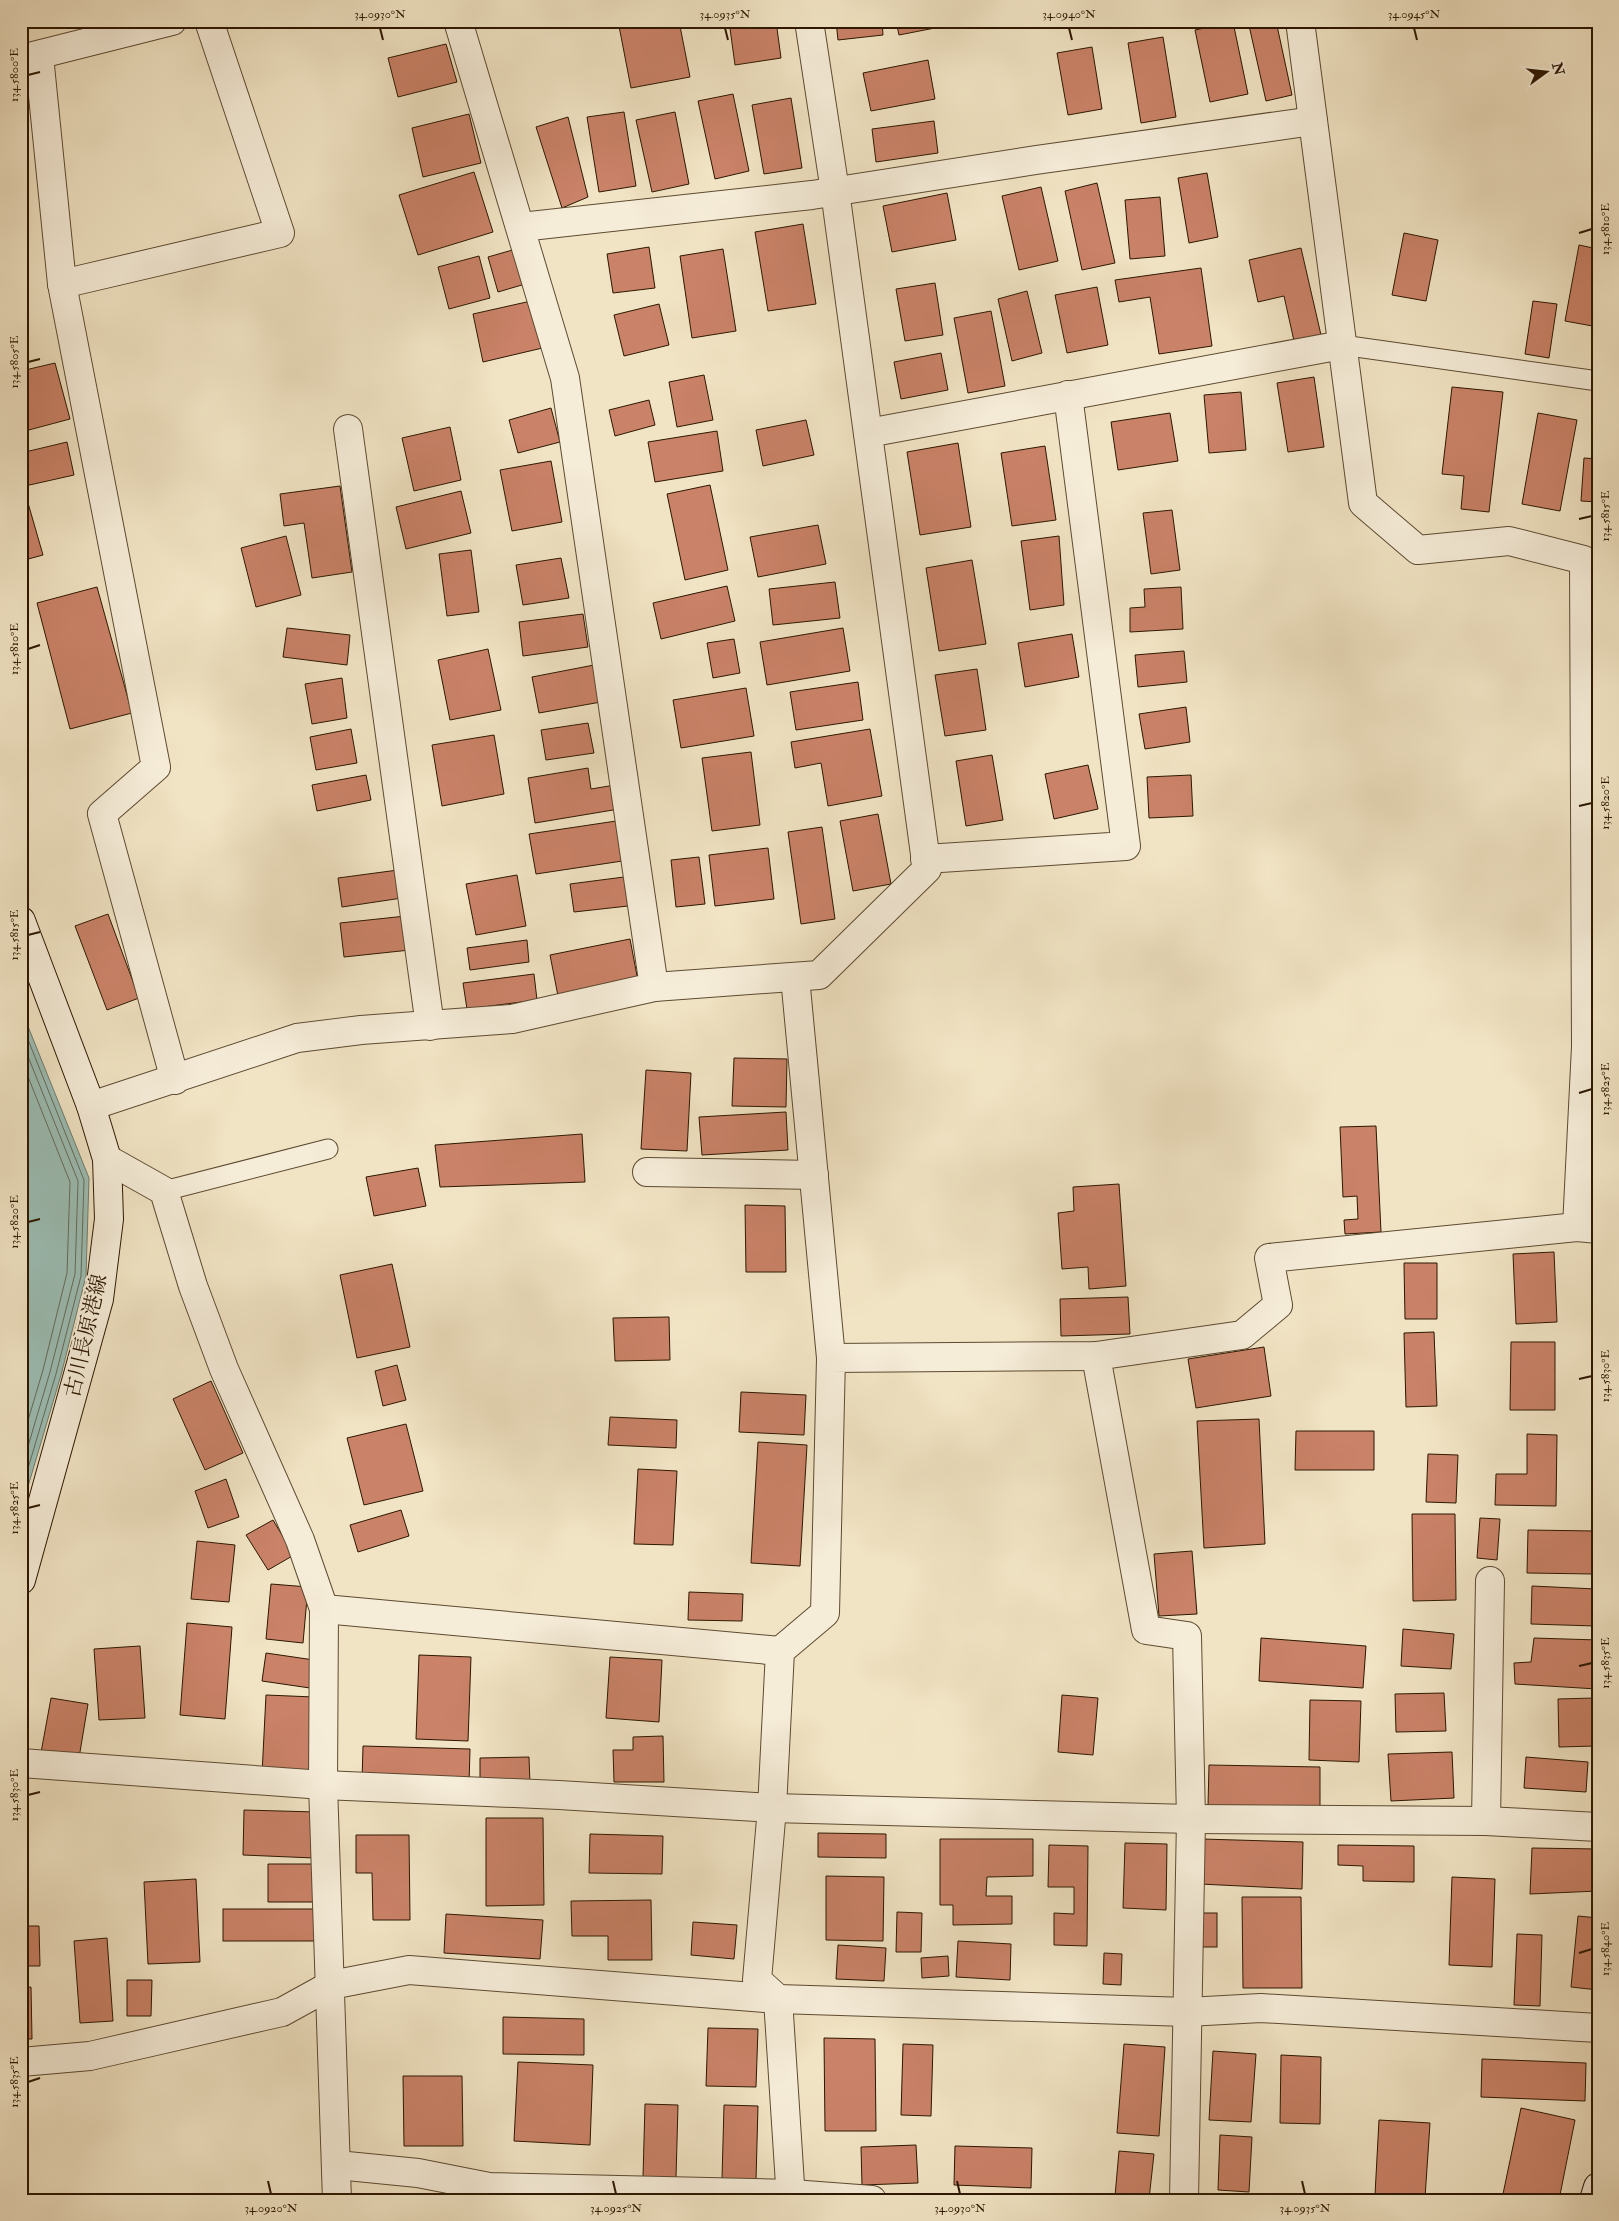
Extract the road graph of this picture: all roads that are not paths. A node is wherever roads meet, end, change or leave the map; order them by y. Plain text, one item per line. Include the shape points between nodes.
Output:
1 (172, 21) edge
2 (209, 21) edge
3 (458, 21) edge
4 (809, 21) edge
5 (1300, 21) edge
6 (30, 57) edge
7 (1313, 120) junction
8 (835, 192) junction
9 (521, 227) junction
10 (62, 284) junction
11 (1342, 345) junction
12 (1598, 381) edge
13 (1068, 395) junction
14 (348, 429) dead end
15 (868, 433) junction
16 (1591, 595) edge
17 (925, 859) junction
18 (21, 921) edge
19 (795, 977) junction
20 (654, 988) junction
21 (430, 1026) junction
22 (176, 1080) junction
23 (91, 1106) junction
24 (328, 1149) dead end
25 (106, 1159) junction
26 (647, 1172) dead end
27 (814, 1175) junction
28 (164, 1192) junction
29 (1587, 1228) edge
30 (1096, 1356) junction
31 (831, 1358) junction
32 (21, 1580) edge
33 (1490, 1581) dead end
34 (324, 1609) junction
35 (780, 1651) junction
36 (21, 1763) edge
37 (323, 1785) junction
38 (772, 1808) junction
39 (1191, 1819) junction
40 (1486, 1821) junction
41 (1598, 1827) edge
42 (330, 1985) junction
43 (778, 1999) junction
44 (1187, 2012) junction
45 (1598, 2028) edge
46 (21, 2062) edge
47 (337, 2165) junction
48 (1598, 2187) edge
49 (792, 2197) edge
50 (337, 2200) edge
51 (872, 2200) edge
52 (1184, 2200) edge
53 (1594, 2200) edge

1 - 6 street
2 - 10 street via 280,233
3 - 9 street
4 - 8 street
5 - 7 street
6 - 10 street
7 - 8 street
7 - 11 street
8 - 9 street
8 - 15 street
9 - 20 street via 565,378
10 - 22 street via 156,767 102,814
11 - 12 lane
11 - 13 street
11 - 16 street via 1363,503 1418,550 1509,541 1584,560
13 - 15 street
13 - 17 street via 1126,846
14 - 21 street
15 - 17 street
16 - 29 street
17 - 19 street via 926,868 818,975
18 - 23 street, 古川長原港線
19 - 20 street
19 - 27 street
20 - 21 street via 512,1019
21 - 22 street via 297,1038
22 - 23 street
23 - 25 street, 古川長原港線
24 - 28 lane
25 - 28 street
25 - 32 street, 古川長原港線 via 109,1219 99,1299
26 - 27 street
27 - 31 street
28 - 34 street via 224,1369 300,1540
29 - 30 street via 1269,1258 1278,1305 1242,1335
30 - 31 street
30 - 39 street via 1146,1630 1187,1636
31 - 35 street via 826,1613
33 - 40 street
34 - 35 street
34 - 37 street
35 - 38 street
36 - 37 street
37 - 38 street
37 - 42 street
38 - 39 street
38 - 43 street via 757,1980
39 - 40 street
39 - 44 street
40 - 41 street
42 - 43 street via 409,1970
42 - 46 street via 282,2012 90,2056
42 - 47 street
43 - 44 street
43 - 49 street
44 - 45 street via 1262,2008
44 - 52 street
47 - 49 street via 418,2173 490,2187
47 - 50 street
48 - 53 street
49 - 51 street

